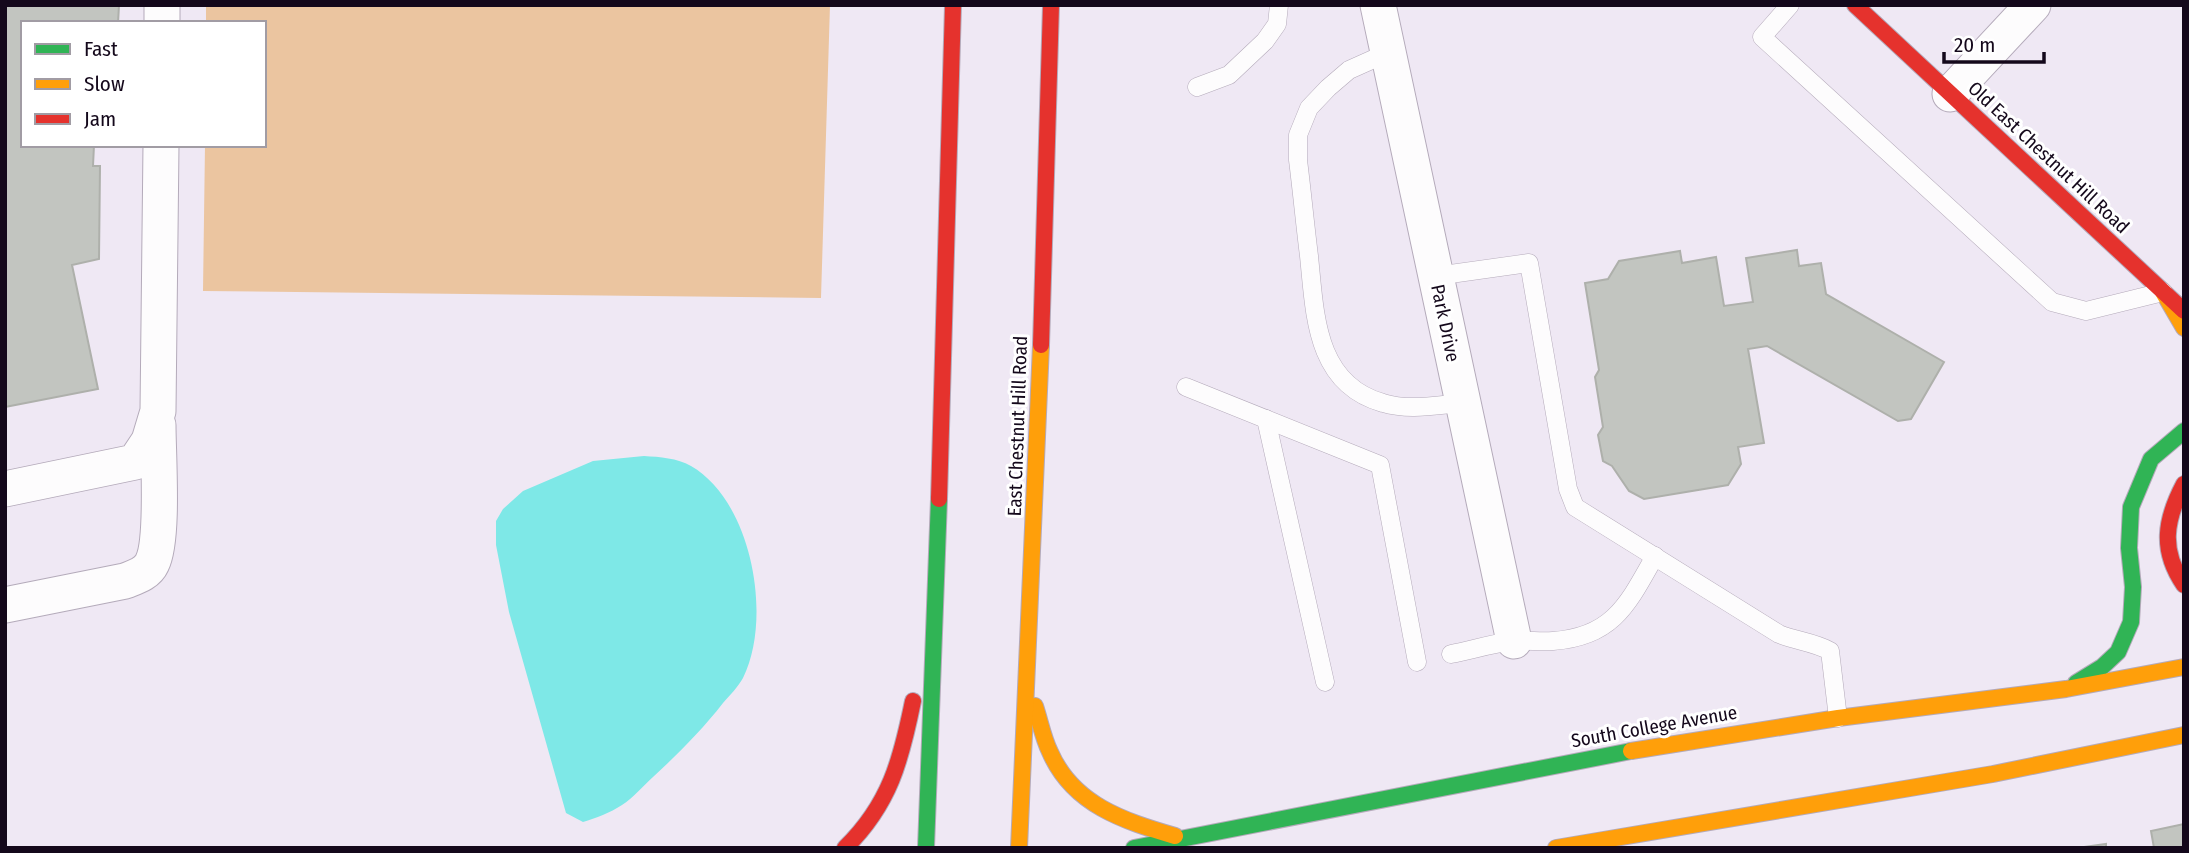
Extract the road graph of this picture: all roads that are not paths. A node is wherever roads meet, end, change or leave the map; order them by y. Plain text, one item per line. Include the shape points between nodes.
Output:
1 (953, 5) edge
2 (1051, 5) edge
3 (1279, 5) edge
4 (1378, 5) edge
5 (1790, 5) edge
6 (1855, 5) edge
7 (2033, 5) edge
8 (1387, 53) junction
9 (1197, 87) dead end
10 (1950, 94) junction
11 (161, 147) edge
12 (1436, 276) junction
13 (2164, 292) junction
14 (2184, 311) edge
15 (2184, 328) edge
16 (1186, 387) dead end
17 (1463, 403) junction
18 (158, 411) junction
19 (1266, 419) junction
20 (2184, 430) edge
21 (2184, 484) edge
22 (5, 489) edge
23 (1655, 556) junction
24 (2184, 585) edge
25 (935, 596) junction
26 (5, 605) edge
27 (1514, 641) junction
28 (1451, 654) dead end
29 (1417, 662) dead end
30 (2184, 667) edge
31 (1325, 682) dead end
32 (1027, 683) junction
33 (2066, 689) junction
34 (1838, 718) junction
35 (2184, 735) edge
36 (1184, 838) junction
37 (845, 848) edge
38 (926, 848) edge
39 (1019, 848) edge
40 (1134, 848) edge
41 (1556, 848) edge

1 - 25 main road
2 - 32 main road, East Chestnut Hill Road
3 - 9 lane via 1277,24 1265,41 1230,75
4 - 8 street, Park Drive
5 - 13 lane via 1762,37 2052,302 2086,311
6 - 10 main road, Old East Chestnut Hill Road
7 - 10 street
8 - 12 street, Park Drive
8 - 17 lane via 1349,69 1328,88 1309,108 1298,135 1315,322 1334,369 1353,390 1381,403 1405,407
10 - 13 main road, Old East Chestnut Hill Road
11 - 18 street
12 - 17 street, Park Drive
12 - 23 lane via 1529,263 1568,489 1575,507
13 - 14 main road, Old East Chestnut Hill Road
13 - 15 main road
16 - 19 lane
17 - 27 street, Park Drive
18 - 22 street via 149,441 135,462
18 - 26 street via 158,539 152,564 125,581
19 - 29 lane via 1380,465
19 - 31 lane
20 - 33 main road via 2151,459 2131,508 2131,622 2118,652
21 - 24 main road via 2167,529 2168,556
23 - 27 lane via 1627,604 1601,629 1553,641
23 - 34 lane via 1779,634 1830,651
25 - 37 main road via 900,762 882,802
25 - 38 main road
27 - 28 lane
30 - 33 main road, South College Avenue
32 - 36 main road via 1050,754 1069,785 1095,807 1125,821
32 - 39 main road, East Chestnut Hill Road
33 - 34 main road, South College Avenue
34 - 36 main road, South College Avenue via 1655,746
35 - 41 main road via 1993,774
36 - 40 main road, South College Avenue

